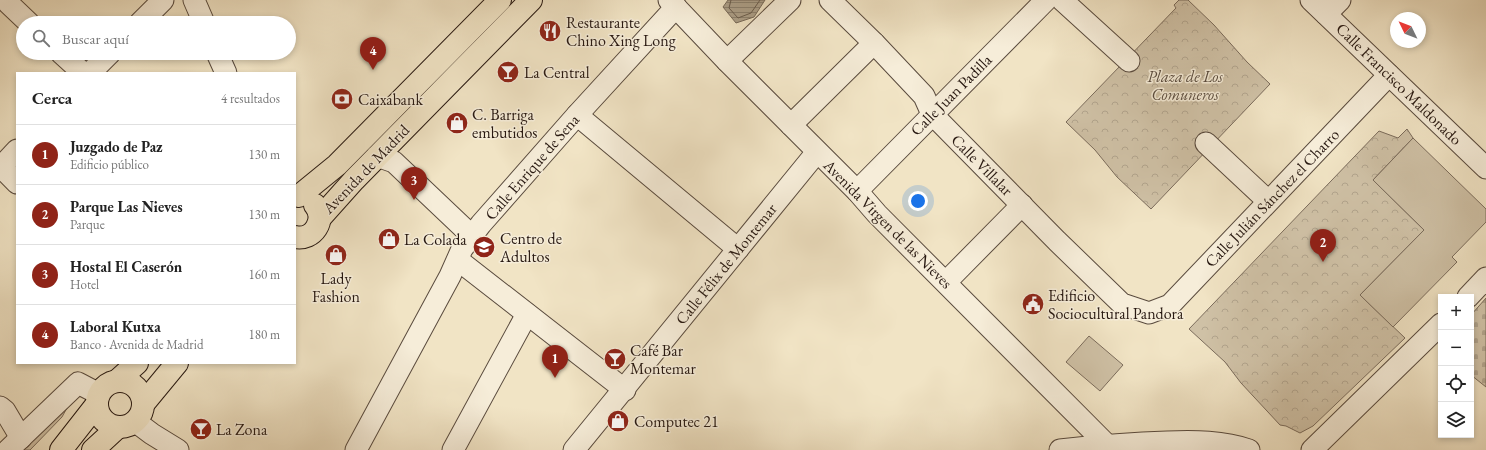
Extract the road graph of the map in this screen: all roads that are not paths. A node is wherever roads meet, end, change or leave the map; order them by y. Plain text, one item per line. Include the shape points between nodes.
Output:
1 (163, 0) edge
2 (194, 0) edge
3 (500, 0) edge
4 (531, 0) edge
5 (790, 0) edge
6 (830, 0) edge
7 (1046, 0) edge
8 (1062, 0) edge
9 (1311, 0) edge
10 (9, 4) dead end
11 (673, 4) edge
12 (1333, 7) edge
13 (22, 16) edge
14 (147, 16) edge
15 (201, 16) edge
16 (874, 42) junction
17 (69, 60) edge
18 (103, 60) edge
19 (220, 60) edge
20 (727, 61) junction
21 (1129, 61) dead end
22 (82, 72) edge
23 (91, 72) edge
24 (226, 72) edge
25 (1389, 75) junction
26 (932, 114) junction
27 (577, 115) junction
28 (791, 126) junction
29 (1206, 143) dead end
30 (16, 151) edge
31 (817, 152) junction
32 (378, 156) junction
33 (0, 167) edge
34 (1486, 168) edge
35 (16, 182) edge
36 (856, 190) junction
37 (297, 197) edge
38 (1268, 201) junction
39 (1022, 205) junction
40 (320, 218) junction
41 (472, 236) junction
42 (297, 240) edge
43 (738, 249) junction
44 (458, 260) junction
45 (1486, 278) edge
46 (946, 282) junction
47 (1471, 294) edge
48 (1149, 313) joint
49 (527, 314) junction
50 (1438, 327) edge
51 (136, 364) edge
52 (176, 364) edge
53 (117, 381) junction
54 (624, 390) junction
55 (98, 399) junction
56 (0, 406) edge
57 (133, 417) junction
58 (1089, 438) junction
59 (15, 444) edge
60 (61, 450) edge
61 (93, 450) edge
62 (178, 450) edge
63 (356, 450) edge
64 (453, 450) edge
65 (574, 450) edge
66 (1060, 450) edge
67 (1249, 450) edge
68 (1312, 450) edge

1 - 14 street
2 - 15 street
3 - 37 highway, Avenida de Madrid via 337,165
4 - 32 highway, Avenida de Madrid
5 - 20 street
6 - 16 street, Calle Villalar
7 - 26 street, Calle Juan Padilla
8 - 21 street
9 - 12 street, Calle Francisco Maldonado
10 - 13 street
11 - 20 street, Avenida Virgen de las Nieves
11 - 27 street, Calle Enrique de Sena
12 - 25 street, Calle Francisco Maldonado
16 - 26 street, Calle Villalar via 924,96
16 - 28 street
17 - 22 street
18 - 23 street
19 - 24 street
20 - 28 street, Avenida Virgen de las Nieves
25 - 34 street, Calle Francisco Maldonado
25 - 38 street, Calle Julián Sánchez el Charro
26 - 36 street, Calle Juan Padilla
26 - 39 street, Calle Villalar
27 - 41 street, Calle Enrique de Sena
27 - 43 street
28 - 31 street, Avenida Virgen de las Nieves
29 - 38 street
30 - 33 street
31 - 36 street, Avenida Virgen de las Nieves
31 - 43 street, Calle Félix de Montemar
32 - 40 highway, Avenida de Madrid
32 - 41 street via 394,162
33 - 35 street
36 - 46 street, Avenida Virgen de las Nieves
37 - 40 highway via 309,199 317,207
38 - 48 street, Calle Julián Sánchez el Charro via 1170,305
39 - 46 street
39 - 48 street, Calle Villalar via 1122,304
40 - 42 highway, Avenida de Madrid via 314,232
41 - 44 street, Calle Enrique de Sena via 462,249
43 - 54 street, Calle Félix de Montemar
44 - 49 street
44 - 63 street, Calle Enrique de Sena
45 - 47 street
46 - 58 street, Avenida Virgen de las Nieves
49 - 54 street
49 - 64 street
50 - 68 street
51 - 53 highway
52 - 57 highway
53 - 55 highway via 106,385
53 - 57 highway via 130,383 139,391
54 - 65 street, Calle Félix de Montemar
55 - 57 highway via 100,415 108,424
55 - 59 street via 78,383
55 - 60 highway
56 - 59 street via 5,411
57 - 61 highway
57 - 62 street via 152,434
58 - 66 street
58 - 67 street, Avenida Virgen de las Nieves via 1108,446 1194,441 1234,445

